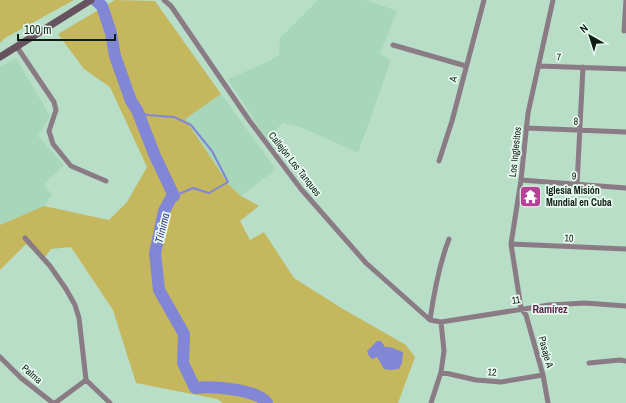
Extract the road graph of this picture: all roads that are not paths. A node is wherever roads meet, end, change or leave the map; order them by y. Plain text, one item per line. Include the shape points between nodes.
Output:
1 (91, 0) edge
2 (164, 0) edge
3 (484, 0) edge
4 (553, 0) edge
5 (626, 0) edge
6 (624, 31) dead end
7 (393, 45) dead end
8 (16, 47) junction
9 (0, 57) edge
10 (466, 66) junction
11 (539, 66) junction
12 (583, 67) junction
13 (626, 69) edge
14 (526, 128) junction
15 (581, 130) junction
16 (626, 132) edge
17 (439, 161) dead end
18 (521, 180) junction
19 (106, 181) dead end
20 (577, 185) junction
21 (626, 188) edge
22 (26, 238) dead end
23 (449, 239) dead end
24 (511, 244) junction
25 (626, 249) edge
26 (626, 306) edge
27 (521, 308) junction
28 (431, 320) junction
29 (441, 322) junction
30 (0, 357) edge
31 (626, 361) edge
32 (588, 363) dead end
33 (441, 372) junction
34 (542, 375) junction
35 (86, 380) junction
36 (54, 403) edge
37 (110, 403) edge
38 (431, 403) edge
39 (548, 403) edge

1 - 8 main road
2 - 28 street, Callejón Los Tanques via 171,6 249,120 301,189 366,263
3 - 10 street, A
4 - 11 street, Los Inglesitos
5 - 6 street
7 - 10 street
8 - 9 main road
8 - 19 street via 54,102 56,110 50,131 53,144 71,166
10 - 17 street, A
11 - 12 street, 7
11 - 14 street, Los Inglesitos
12 - 13 street, 7
12 - 15 street
14 - 15 street, 8
14 - 18 street, Los Inglesitos
15 - 16 street, 8
15 - 20 street
18 - 20 street, 9
18 - 24 street, Los Inglesitos
20 - 21 street, 9
22 - 35 street via 55,273 74,305 81,329
23 - 28 street via 434,289
24 - 25 street, 10
24 - 27 street, Los Inglesitos
26 - 27 street, 11 via 585,303
27 - 29 street, 11
27 - 34 street, Pasaje A via 526,315
28 - 29 street, 11
29 - 33 street via 444,351
30 - 36 street, Palma via 21,378
31 - 32 street
33 - 34 street, 12 via 476,380 501,382
33 - 38 street
34 - 39 street, Pasaje A
35 - 36 street
35 - 37 street

